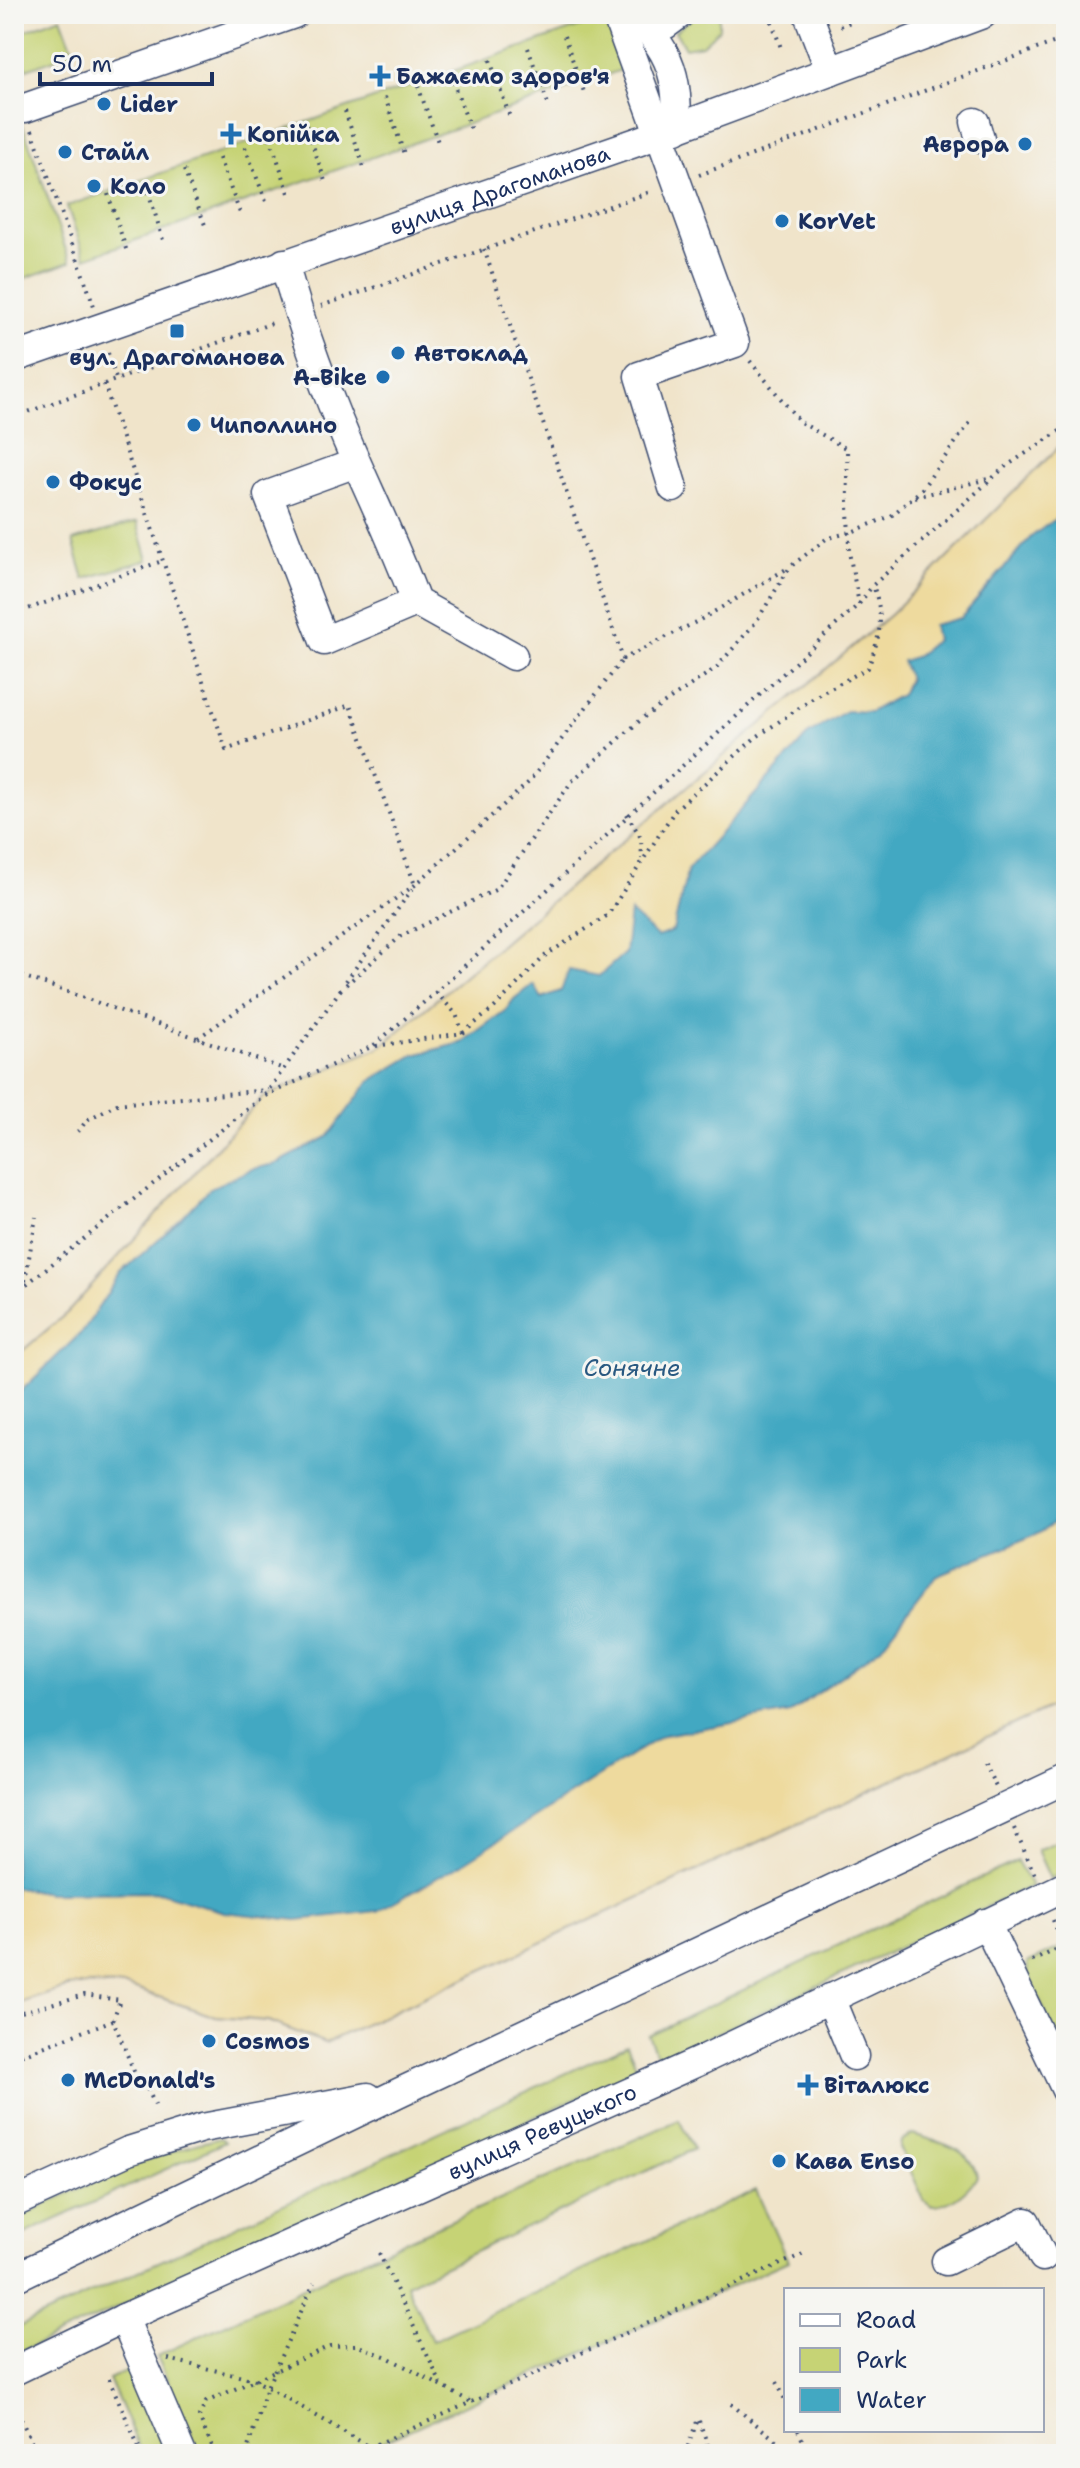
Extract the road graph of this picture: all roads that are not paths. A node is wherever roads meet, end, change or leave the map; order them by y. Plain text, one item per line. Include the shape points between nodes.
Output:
1 (294, 14) edge
2 (616, 14) edge
3 (808, 14) edge
4 (983, 14) edge
5 (662, 17) edge
6 (830, 71) junction
7 (25, 108) road end
8 (668, 132) junction
9 (284, 263) junction
10 (14, 358) edge
11 (356, 463) junction
12 (673, 488) dead end
13 (416, 602) junction
14 (513, 656) dead end
15 (1066, 1779) edge
16 (1055, 1891) edge
17 (986, 1923) junction
18 (830, 1998) junction
19 (854, 2056) dead end
20 (1066, 2090) edge
21 (400, 2092) junction
22 (14, 2203) edge
23 (1043, 2257) dead end
24 (946, 2261) dead end
25 (14, 2278) edge
26 (124, 2318) junction
27 (14, 2371) edge
28 (182, 2454) edge

1 - 7 street
2 - 8 street
3 - 6 street
4 - 6 street, вулиця Драгоманова
5 - 8 street via 649,34 672,70 678,105
6 - 8 street, вулиця Драгоманова
8 - 9 street, вулиця Драгоманова
8 - 12 street via 677,182 735,343 639,376
9 - 10 street, вулиця Драгоманова
9 - 11 street via 298,314
11 - 13 street
11 - 13 street via 268,495 319,630 324,641
13 - 14 street
15 - 21 street
16 - 17 street, вулиця Ревуцького
17 - 18 street, вулиця Ревуцького
17 - 20 street
18 - 19 street
18 - 26 street, вулиця Ревуцького
21 - 22 street via 202,2128 128,2151
21 - 25 street
23 - 24 street via 1026,2222
26 - 27 street, вулиця Ревуцького
26 - 28 street

